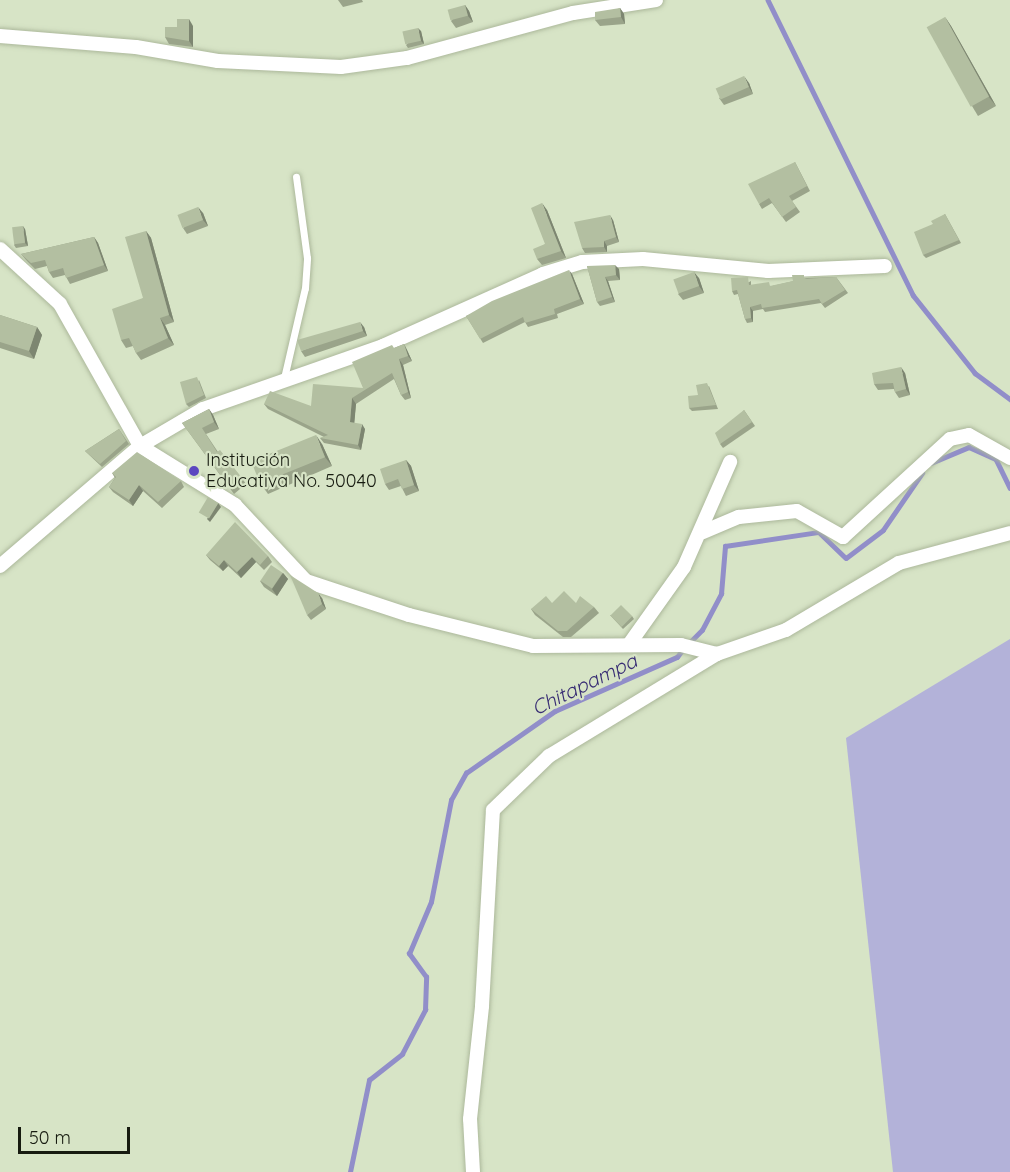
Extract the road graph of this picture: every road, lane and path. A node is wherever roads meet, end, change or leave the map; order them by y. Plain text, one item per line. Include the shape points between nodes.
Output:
1 (656, 0) edge
2 (0, 36) edge
3 (296, 177) dead end
4 (0, 249) edge
5 (885, 266) dead end
6 (284, 378) junction
7 (140, 446) junction
8 (1010, 458) edge
9 (730, 462) dead end
10 (703, 532) junction
11 (1010, 533) edge
12 (0, 566) edge
13 (630, 643) junction
14 (712, 652) junction
15 (473, 1172) edge

1 - 2 street via 573,13 407,58 341,67 218,61 136,46
3 - 6 lane via 307,258 305,288
4 - 7 street via 60,304
5 - 6 street via 768,271 643,259 582,262 543,274 383,346
6 - 7 street via 203,409
7 - 12 street
7 - 13 street via 235,505 306,581 410,615 533,646
8 - 10 street via 969,435 950,439 843,537 797,511 739,517
9 - 10 street
10 - 13 street via 684,567
11 - 14 street via 899,563 786,630
13 - 14 street via 681,645
14 - 15 street via 549,756 493,810 482,1006 470,1119

